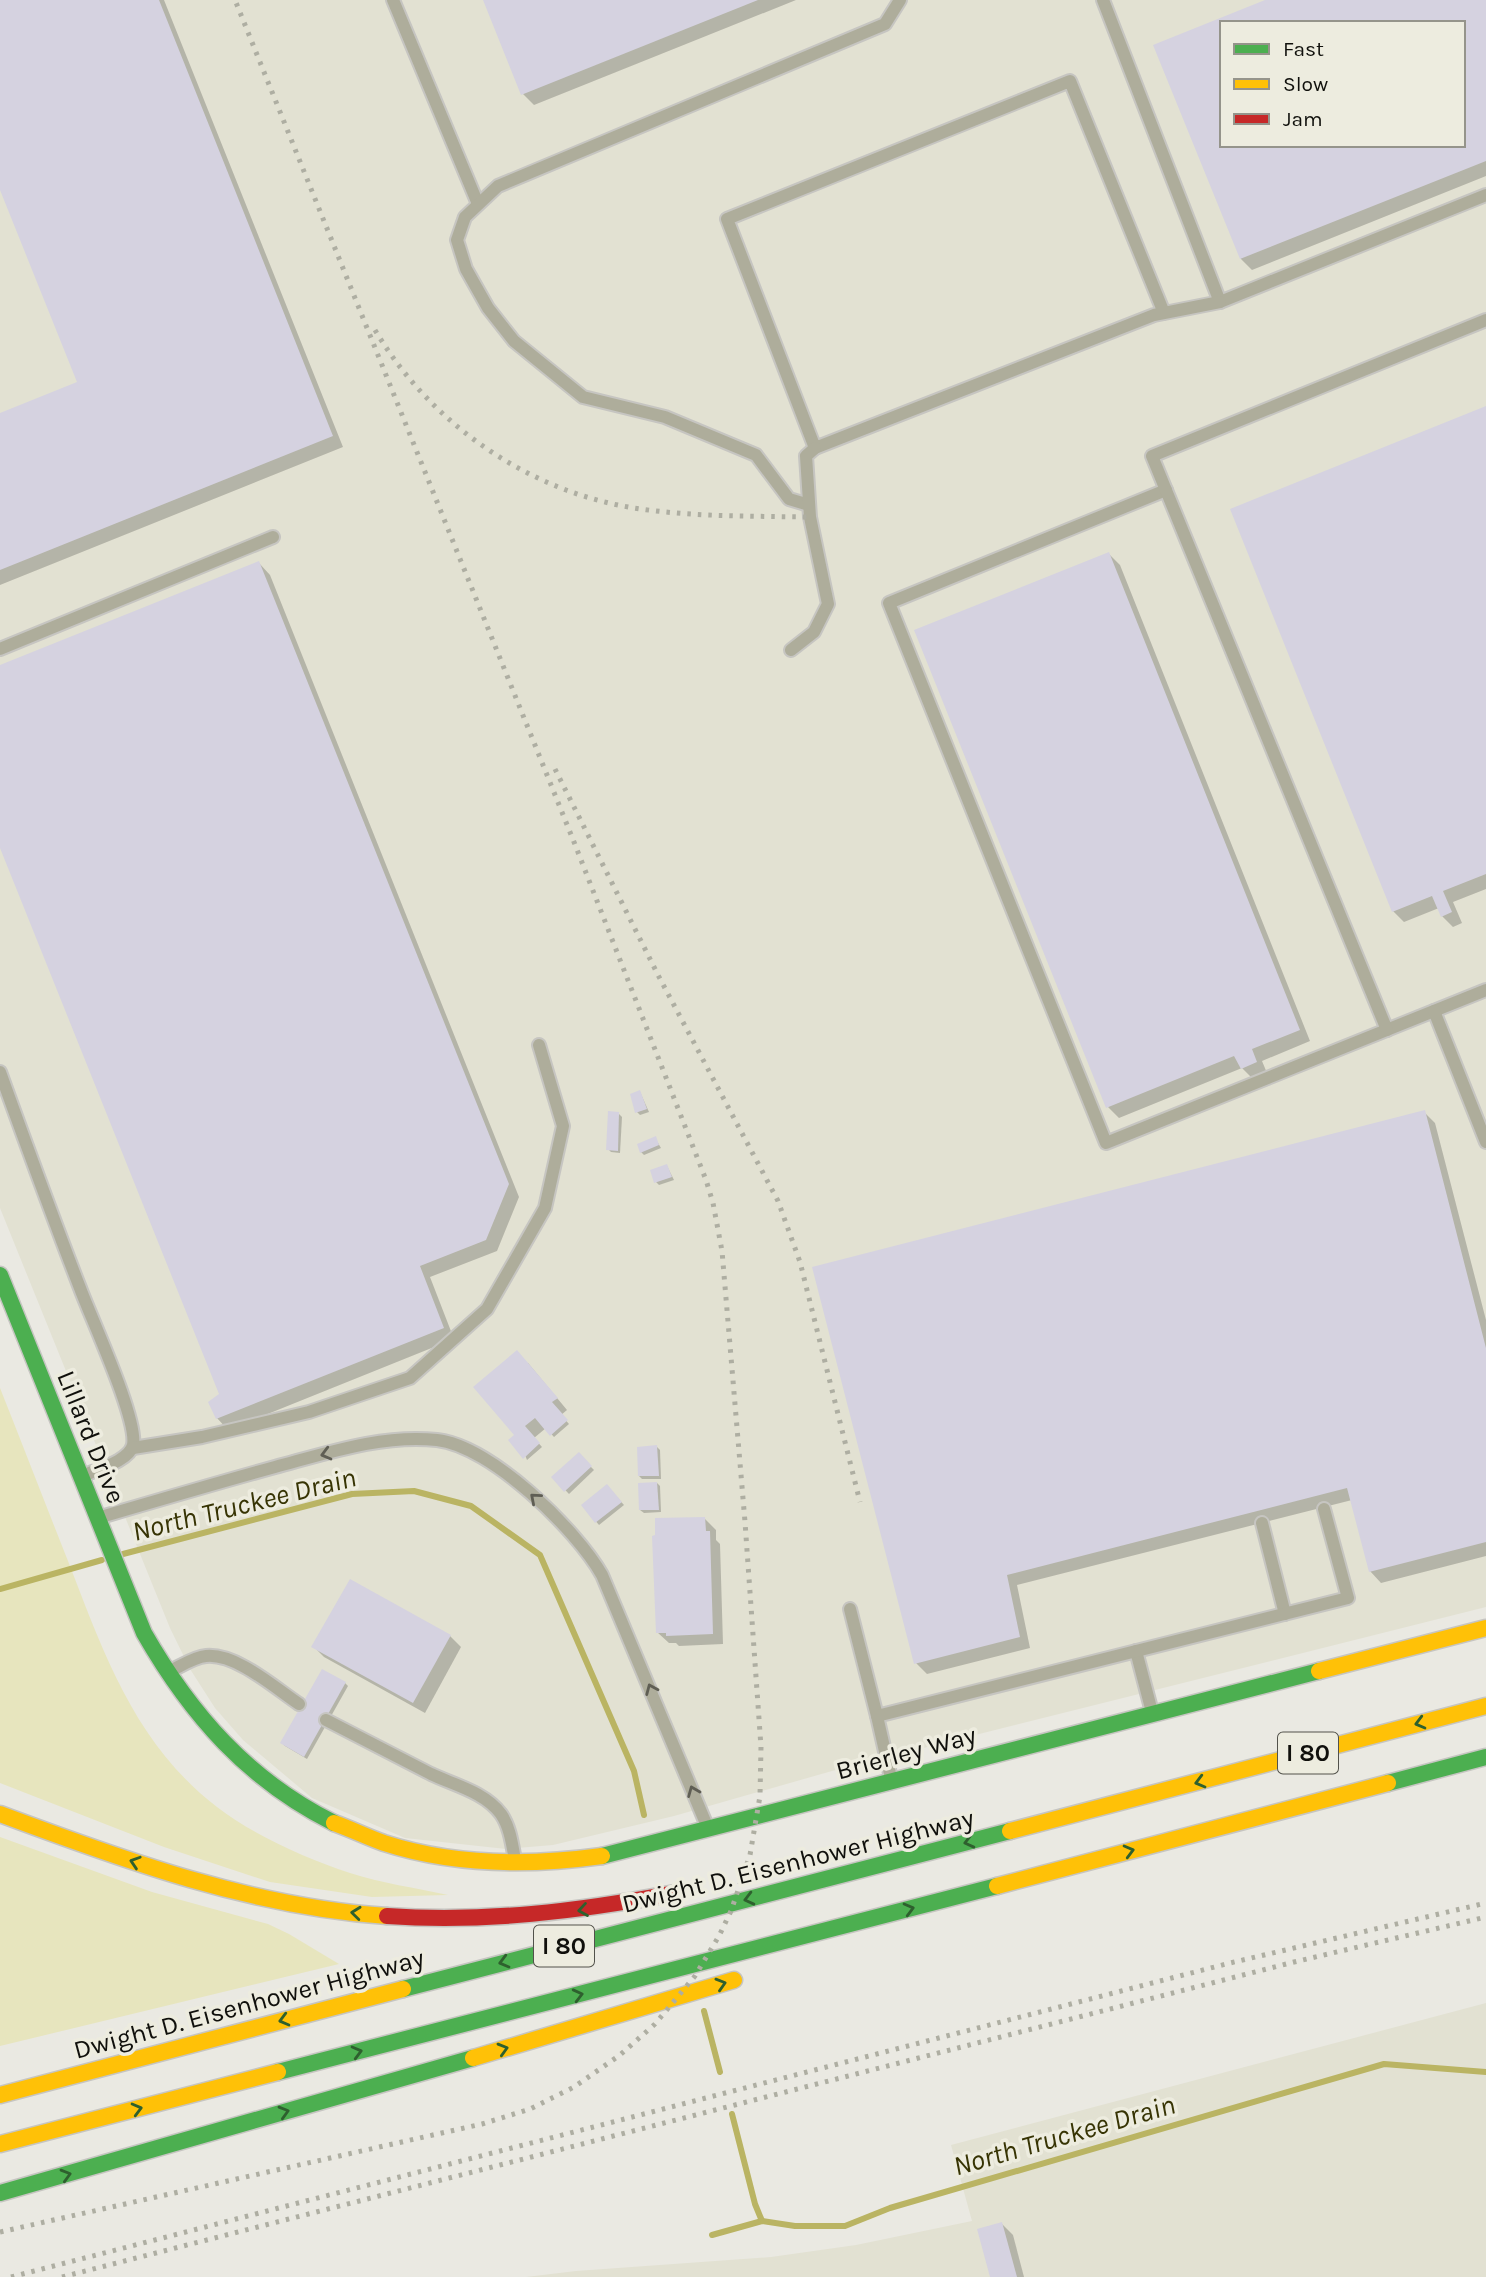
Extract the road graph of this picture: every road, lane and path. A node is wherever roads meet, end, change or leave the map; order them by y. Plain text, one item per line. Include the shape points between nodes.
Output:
1 (393, 0) edge
2 (900, 0) edge
3 (1103, 0) edge
4 (1486, 195) edge
5 (478, 204) junction
6 (1220, 302) junction
7 (1164, 313) junction
8 (1486, 320) edge
9 (815, 448) junction
10 (1166, 490) junction
11 (809, 505) junction
12 (273, 537) dead end
13 (0, 649) edge
14 (792, 650) dead end
15 (1486, 989) edge
16 (1434, 1011) junction
17 (1387, 1030) junction
18 (539, 1045) dead end
19 (0, 1072) edge
20 (14, 1110) junction
21 (0, 1115) edge
22 (1486, 1142) edge
23 (0, 1275) edge
24 (133, 1448) junction
25 (81, 1477) junction
26 (1324, 1508) dead end
27 (97, 1518) junction
28 (1262, 1523) dead end
29 (850, 1609) dead end
30 (1285, 1614) junction
31 (1486, 1628) edge
32 (1136, 1651) junction
33 (166, 1673) junction
34 (299, 1704) dead end
35 (1486, 1706) edge
36 (1152, 1714) junction
37 (877, 1716) junction
38 (326, 1720) dead end
39 (1486, 1757) edge
40 (892, 1782) junction
41 (1436, 1787) dead end
42 (1349, 1792) junction
43 (1130, 1801) junction
44 (0, 1814) edge
45 (337, 1824) joint
46 (708, 1829) junction
47 (894, 1845) dead end
48 (516, 1865) junction
49 (691, 1889) dead end
50 (844, 1927) junction
51 (773, 1962) dead end
52 (750, 1973) dead end
53 (0, 2095) edge
54 (0, 2144) edge
55 (0, 2193) edge

1 - 5 lane
2 - 5 lane via 886,24 498,186
3 - 6 lane
4 - 6 lane
5 - 11 lane via 465,217 457,240 466,269 488,308 514,341 583,397 665,417 756,455 789,499
6 - 7 lane
7 - 9 lane
7 - 9 lane via 1070,81 727,219
8 - 10 lane via 1152,456
9 - 11 lane via 806,456
10 - 17 lane
10 - 17 lane via 889,603 1101,1130 1107,1143
11 - 14 lane via 828,604 814,632
12 - 13 lane
15 - 16 lane
16 - 17 lane
16 - 22 lane
18 - 24 lane via 563,1126 545,1208 487,1309 411,1378 309,1412
19 - 20 lane
20 - 21 lane
20 - 24 lane via 126,1404 134,1432
23 - 25 main road, Lillard Drive
24 - 25 lane
25 - 27 main road, Lillard Drive
26 - 30 lane via 1348,1598
27 - 33 main road, Lillard Drive via 144,1633
46 -> 27 lane via 592,1557 563,1522 525,1489 462,1447 411,1439 334,1451
28 - 30 lane
29 - 37 lane
30 - 32 lane
31 - 36 main road, Brierley Way
32 - 36 lane
32 - 37 lane
33 - 34 lane via 202,1656 226,1658
33 - 45 main road, Lillard Drive via 231,1751 270,1784
35 -> 43 main road, Dwight D. Eisenhower Highway / I 80
36 - 40 main road, Brierley Way
37 - 40 lane
38 - 48 lane via 489,1802 509,1830
39 - 42 main road, I 80
40 - 46 main road, Brierley Way
41 - 42 main road
50 -> 42 main road, I 80
43 - 47 main road via 1029,1815
43 -> 53 main road, Dwight D. Eisenhower Highway / I 80
49 -> 44 main road via 568,1912 503,1918 324,1910 179,1877
45 - 48 main road, Brierley Way via 418,1853
46 - 48 main road, Brierley Way via 591,1858
50 - 51 main road
54 -> 50 main road, I 80
55 -> 52 main road via 649,2007

